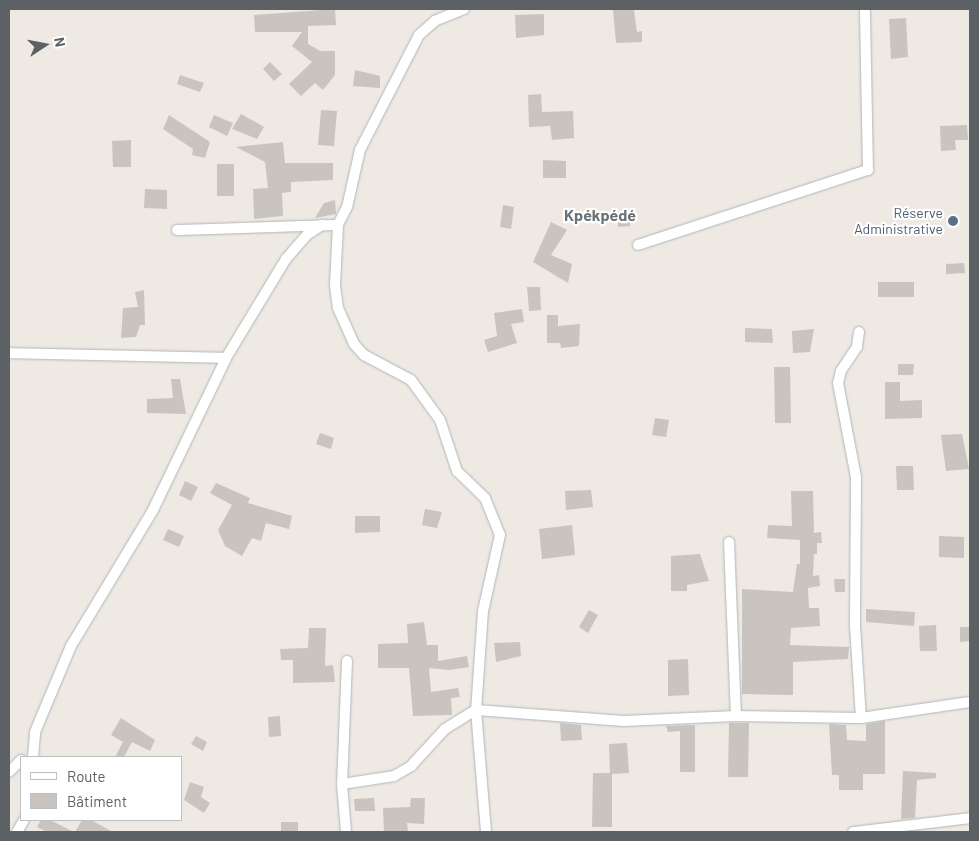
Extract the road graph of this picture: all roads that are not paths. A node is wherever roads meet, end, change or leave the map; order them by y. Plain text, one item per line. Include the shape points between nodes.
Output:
1 (464, 9) edge
2 (865, 9) edge
3 (322, 225) junction
4 (338, 225) junction
5 (177, 230) dead end
6 (638, 245) dead end
7 (859, 332) dead end
8 (9, 353) edge
9 (226, 358) junction
10 (728, 542) dead end
11 (347, 661) dead end
12 (970, 702) edge
13 (476, 710) junction
14 (736, 716) junction
15 (861, 718) junction
16 (33, 753) edge
17 (20, 761) edge
18 (9, 772) edge
19 (342, 784) junction
20 (970, 818) edge
21 (23, 821) edge
22 (17, 832) edge
23 (346, 832) edge
24 (486, 832) edge
25 (854, 832) edge

1 - 4 street via 435,22 419,35 360,150 347,207
2 - 6 street via 868,170
3 - 4 street
3 - 5 street
3 - 9 street via 308,234 286,259
4 - 13 street via 335,285 344,327 364,355 411,380 440,420 457,471 485,498 493,526 500,535 483,611
7 - 15 street via 857,347 841,371 838,383 856,477 855,626
8 - 9 street
9 - 16 street via 153,510 71,646 35,732
10 - 14 street
11 - 19 street
12 - 15 street
13 - 14 street via 624,721
13 - 19 street via 445,729 411,766 394,776
13 - 24 street
14 - 15 street
17 - 18 street
19 - 23 street
20 - 25 street
21 - 22 street

